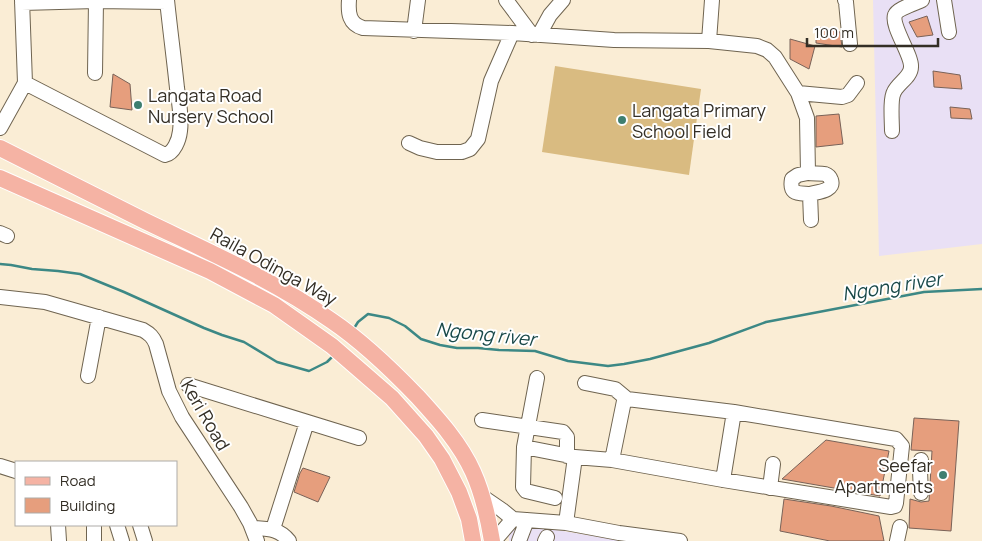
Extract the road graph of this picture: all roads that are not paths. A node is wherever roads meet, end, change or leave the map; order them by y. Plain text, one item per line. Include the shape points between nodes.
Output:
1 (349, 0) edge
2 (418, 0) edge
3 (506, 0) edge
4 (563, 0) edge
5 (712, 0) edge
6 (845, 0) edge
7 (922, 0) edge
8 (944, 0) edge
9 (96, 1) edge
10 (167, 1) edge
11 (22, 2) edge
12 (414, 31) junction
13 (949, 32) dead end
14 (512, 33) junction
15 (536, 35) junction
16 (709, 40) junction
17 (850, 44) dead end
18 (95, 73) dead end
19 (24, 83) junction
20 (857, 83) dead end
21 (798, 93) junction
22 (0, 128) edge
23 (892, 131) dead end
24 (409, 143) dead end
25 (0, 148) edge
26 (808, 174) junction
27 (0, 178) edge
28 (810, 194) junction
29 (811, 220) dead end
30 (145, 221) junction
31 (138, 239) junction
32 (0, 297) edge
33 (99, 317) junction
34 (88, 376) dead end
35 (537, 378) dead end
36 (585, 382) dead end
37 (188, 385) dead end
38 (627, 398) junction
39 (734, 412) junction
40 (482, 420) dead end
41 (307, 422) junction
42 (528, 427) junction
43 (359, 438) dead end
44 (524, 447) junction
45 (571, 456) junction
46 (612, 460) junction
47 (773, 464) dead end
48 (0, 466) edge
49 (899, 469) junction
50 (15, 471) edge
51 (723, 480) junction
52 (770, 488) junction
53 (921, 493) dead end
54 (483, 497) junction
55 (555, 498) dead end
56 (512, 519) junction
57 (527, 520) junction
58 (566, 523) junction
59 (58, 526) edge
60 (94, 526) edge
61 (117, 526) edge
62 (140, 526) edge
63 (900, 527) dead end
64 (273, 529) junction
65 (255, 535) edge
66 (58, 541) edge
67 (94, 541) edge
68 (122, 541) edge
69 (145, 541) edge
70 (289, 541) edge
71 (473, 541) edge
72 (493, 541) edge
73 (519, 541) edge
74 (680, 541) edge
75 (897, 541) edge

1 - 12 street via 351,21 357,27
2 - 12 street
3 - 15 street
4 - 15 street
5 - 16 street
6 - 17 street
7 - 23 street via 899,10 894,17 912,67 892,94
8 - 13 street
9 - 10 street
9 - 11 street
9 - 18 street
10 - 19 street via 180,107 180,131 176,145 168,154
11 - 19 street
12 - 14 street
14 - 15 street
14 - 24 street via 491,81 478,139 470,149 437,152
15 - 16 street via 614,40
16 - 21 street via 767,50 775,56
19 - 22 street
20 - 21 street via 848,95 842,97
21 - 26 street via 807,118
25 - 30 main road, Raila Odinga Way
26 - 28 street via 792,179 791,187 796,193
26 - 28 street via 824,174 831,179 829,188
27 - 31 main road, Raila Odinga Way
28 - 29 street
30 - 31 main road
30 - 54 main road, Raila Odinga Way via 300,300 371,351 398,376 451,436
31 - 71 main road, Raila Odinga Way via 210,271 274,305 338,350 392,398 426,436 453,478 469,519
32 - 33 street, Keri Road via 45,302
33 - 34 street
33 - 65 street, Keri Road via 143,330 153,338 169,391 182,417
35 - 42 street
36 - 38 street via 615,389
37 - 41 street
38 - 39 street
38 - 46 street
39 - 49 street via 896,439 902,446
39 - 51 street
40 - 42 street
41 - 43 street
41 - 64 street
42 - 44 street
42 - 45 street via 563,432
44 - 45 street
44 - 55 street via 523,487 526,491
45 - 46 street
45 - 58 street
46 - 51 street
47 - 52 street
48 - 50 street
49 - 52 street via 896,503 891,508
49 - 53 street via 921,466
51 - 52 street
54 - 56 street
54 - 72 main road, Raila Odinga Way
56 - 57 street
56 - 72 street
57 - 58 street
57 - 73 street
58 - 74 street
59 - 66 street
60 - 67 street
61 - 68 street
62 - 69 street
63 - 75 street
64 - 65 street
64 - 70 street

